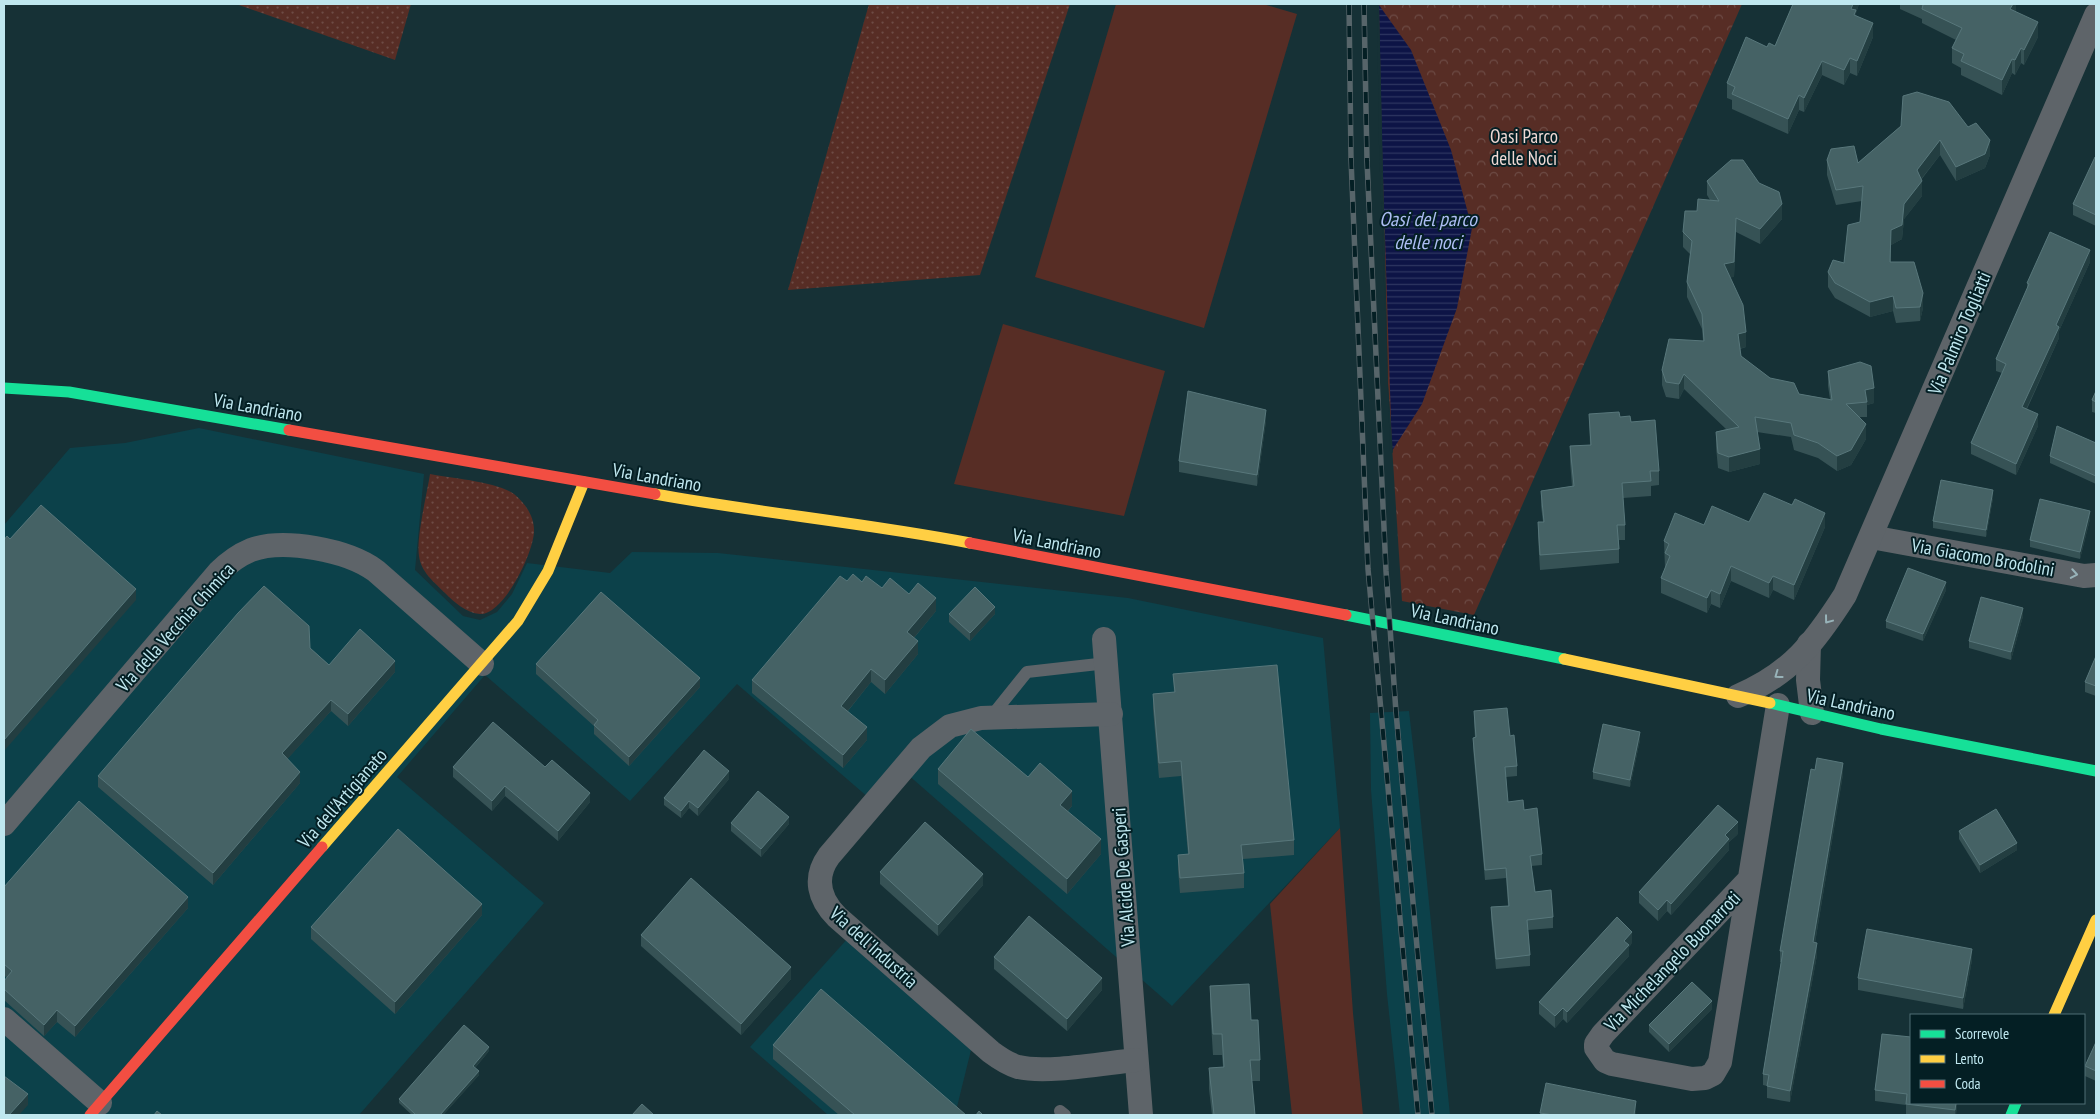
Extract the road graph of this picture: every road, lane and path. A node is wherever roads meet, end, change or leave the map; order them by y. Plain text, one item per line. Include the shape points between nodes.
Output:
1 (2096, 15) edge
2 (4, 388) edge
3 (584, 482) junction
4 (1871, 537) junction
5 (2096, 575) edge
6 (1104, 639) dead end
7 (1809, 644) junction
8 (1106, 662) junction
9 (482, 664) junction
10 (1738, 696) junction
11 (1778, 705) junction
12 (1812, 713) junction
13 (1111, 714) junction
14 (990, 718) junction
15 (2096, 771) edge
16 (4, 824) edge
17 (1749, 880) junction
18 (2096, 920) edge
19 (2054, 1014) edge
20 (4, 1019) edge
21 (1136, 1060) junction
22 (95, 1109) edge
23 (1141, 1115) edge

1 - 4 street, Via Palmiro Togliatti
2 - 3 street, Via Landriano via 69,392 138,403
3 - 9 street, Via dell'Artigianato via 542,584 528,607
3 - 10 street, Via Landriano via 721,506 923,534 1426,630
4 -> 5 street, Via Giacomo Brodolini via 2084,576
4 -> 7 street, Via Palmiro Togliatti via 1845,595
6 - 8 street, Via Alcide De Gasperi
7 -> 10 street, Via Palmiro Togliatti via 1776,677
7 - 12 street via 1808,680
8 - 13 street, Via Alcide De Gasperi
8 - 14 lane via 1027,672
9 - 16 street, Via della Vecchia Chimica via 376,571 360,561 329,550 268,546 250,551 219,572
9 - 22 street, Via dell'Artigianato
10 - 11 street, Via Landriano
11 - 12 street, Via Landriano
11 - 17 street, Via Michelangelo Buonarroti
12 - 15 street, Via Landriano
13 - 14 street, Via dell'Industria
13 - 21 street, Via Alcide De Gasperi
14 - 21 street, Via dell'Industria via 972,719 950,726 921,748 824,863 818,885 821,895 837,917 1006,1062 1037,1070
17 - 17 street, Via Michelangelo Buonarroti via 1722,1056 1716,1069 1705,1078 1692,1079 1605,1061 1596,1048 1598,1040
18 - 19 street
20 - 22 street
21 - 23 street, Via Alcide De Gasperi

